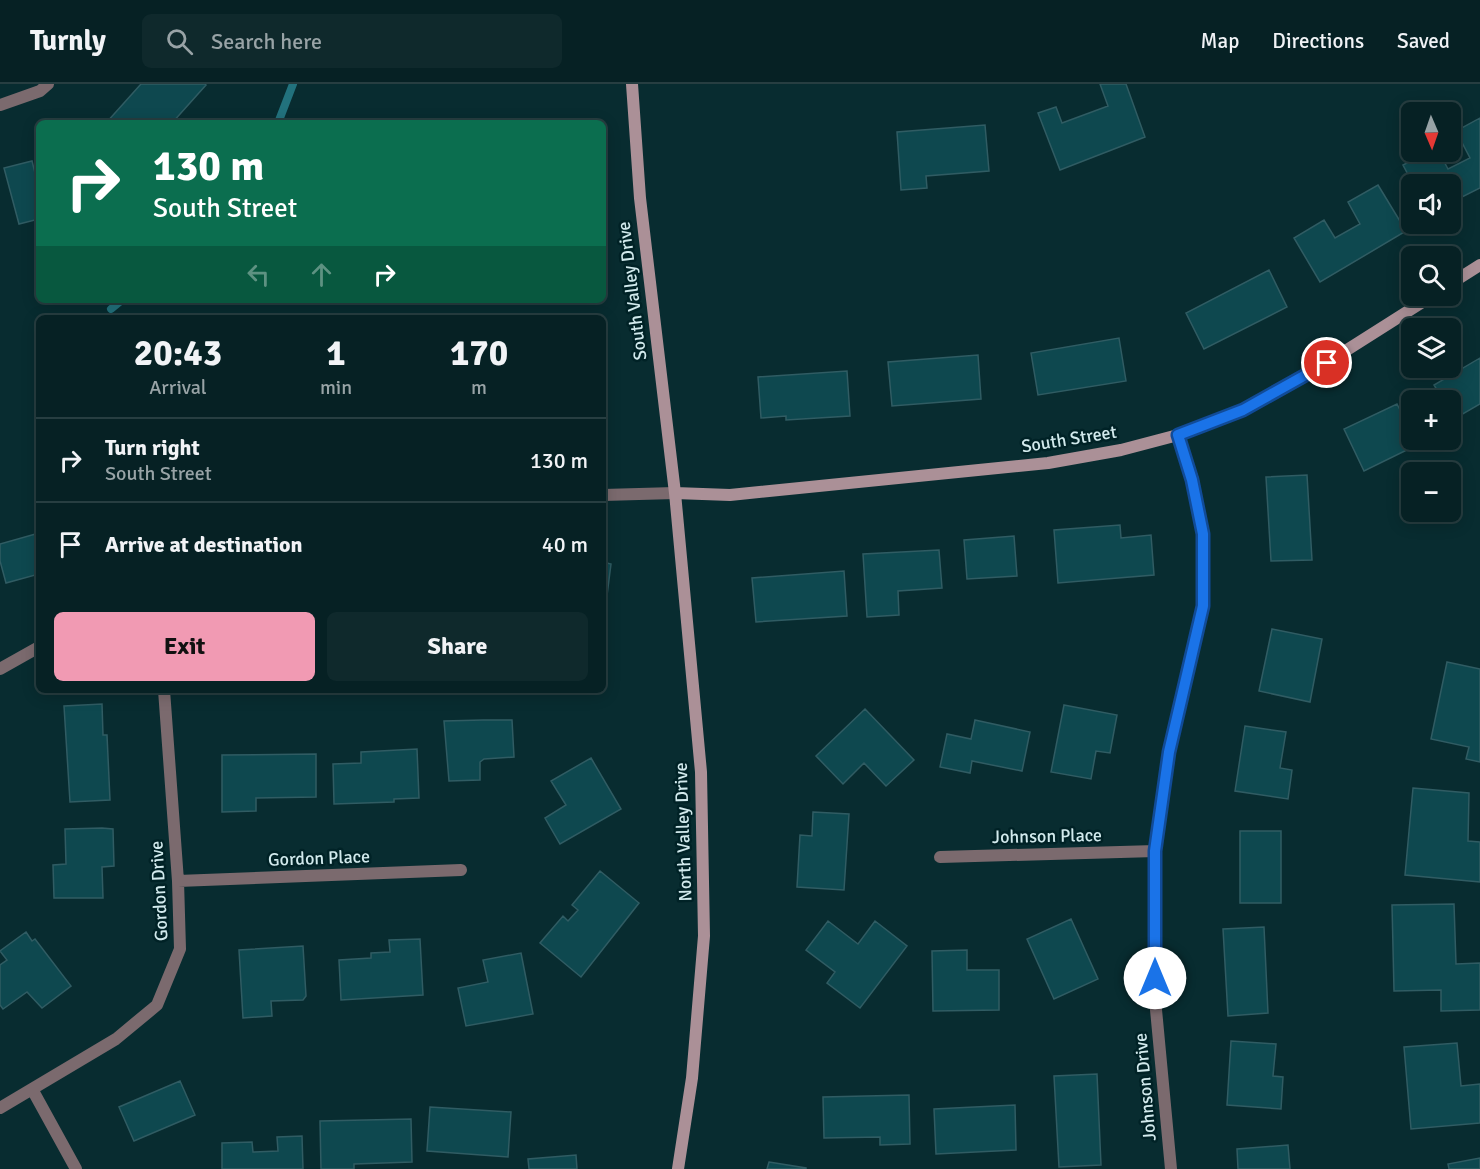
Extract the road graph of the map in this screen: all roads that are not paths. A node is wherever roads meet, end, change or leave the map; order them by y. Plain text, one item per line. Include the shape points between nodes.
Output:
1 (48, 84) edge
2 (632, 84) edge
3 (0, 105) edge
4 (1480, 265) edge
5 (1461, 277) edge
6 (1416, 306) edge
7 (1178, 435) junction
8 (675, 493) junction
9 (606, 495) edge
10 (36, 649) edge
11 (0, 669) edge
12 (164, 693) edge
13 (1155, 851) junction
14 (940, 857) dead end
15 (460, 870) dead end
16 (178, 881) junction
17 (32, 1089) junction
18 (0, 1108) edge
19 (76, 1169) edge
20 (678, 1169) edge
21 (1170, 1169) edge

1 - 3 street via 40,91
2 - 8 street, South Valley Drive via 641,209
4 - 5 street
6 - 7 street, South Street via 1280,391
7 - 8 street, South Street via 1048,463 730,495
7 - 13 street, Johnson Drive via 1203,534 1203,606 1169,752
8 - 9 street
8 - 20 street, North Valley Drive via 701,772 704,867 699,1008
10 - 11 street
12 - 16 street, Gordon Drive
13 - 14 street, Johnson Place
13 - 21 street, Johnson Drive via 1155,999
15 - 16 street, Gordon Place
16 - 17 street, Gordon Drive via 180,949 157,1005 116,1039
17 - 18 street, Gordon Drive
17 - 19 street

